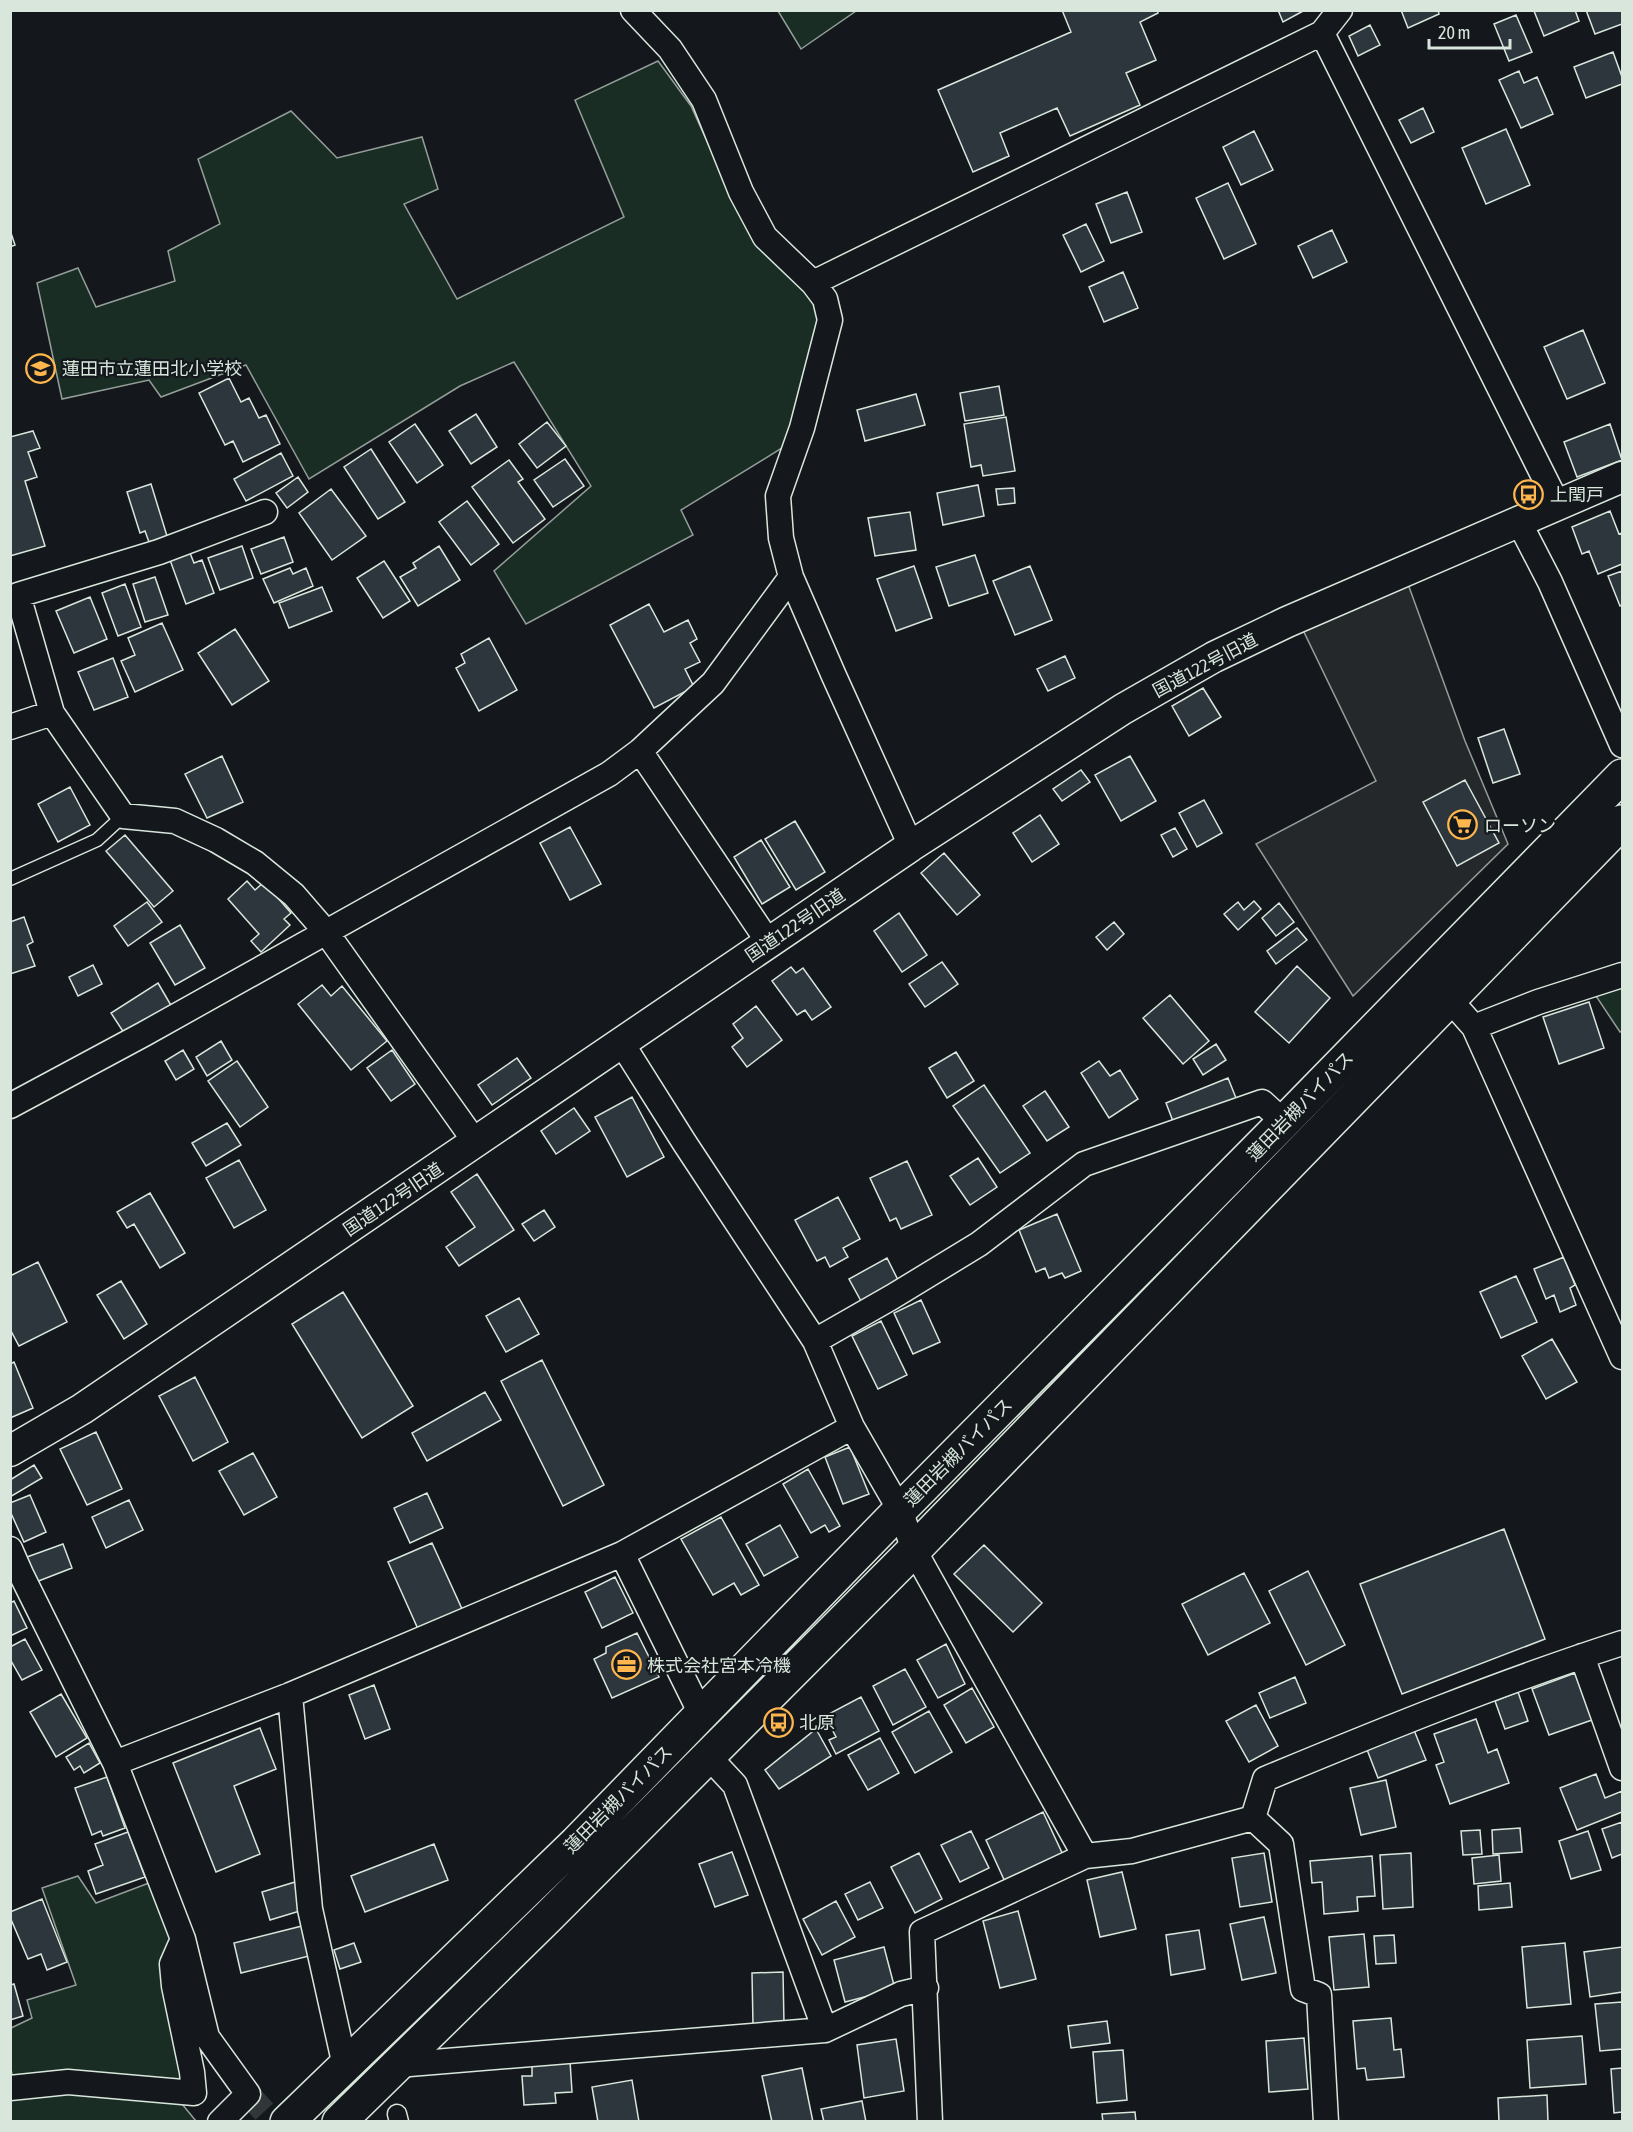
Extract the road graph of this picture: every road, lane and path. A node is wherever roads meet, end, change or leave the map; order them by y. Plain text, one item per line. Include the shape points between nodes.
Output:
1 (633, 10) edge
2 (1340, 10) edge
3 (1322, 33) junction
4 (813, 283) junction
5 (1623, 477) edge
6 (1558, 505) junction
7 (265, 512) dead end
8 (1519, 522) junction
9 (791, 577) junction
10 (52, 713) junction
11 (10, 727) edge
12 (1623, 745) edge
13 (640, 751) junction
14 (1623, 776) edge
15 (123, 816) junction
16 (1623, 822) edge
17 (911, 846) junction
18 (10, 879) edge
19 (326, 932) junction
20 (769, 943) junction
21 (1623, 975) edge
22 (1450, 1000) junction
23 (1474, 1026) junction
24 (621, 1042) junction
25 (10, 1106) edge
26 (1284, 1122) junction
27 (476, 1143) junction
28 (815, 1341) junction
29 (1623, 1357) edge
30 (852, 1427) junction
31 (10, 1450) edge
32 (900, 1510) junction
33 (10, 1549) edge
34 (914, 1550) junction
35 (622, 1554) junction
36 (1623, 1643) edge
37 (1582, 1656) junction
38 (290, 1695) junction
39 (701, 1714) junction
40 (708, 1756) junction
41 (115, 1763) junction
42 (1623, 1768) edge
43 (1253, 1818) junction
44 (1085, 1856) junction
45 (183, 1939) junction
46 (926, 1988) junction
47 (825, 2030) junction
48 (397, 2065) junction
49 (345, 2066) junction
50 (10, 2088) edge
51 (220, 2121) edge
52 (287, 2121) edge
53 (339, 2121) edge
54 (930, 2121) edge
55 (1326, 2121) edge

1 - 4 street via 670,49 704,100 741,192 765,237
2 - 3 street
3 - 4 street
3 - 6 street
4 - 9 street via 825,298 830,320 802,428 778,496 781,537
5 - 6 street, 国道122号旧道
6 - 8 street, 国道122号旧道
7 - 10 street via 159,552 18,595
8 - 12 street
8 - 17 street, 国道122号旧道 via 1214,657 1123,710
9 - 13 street via 713,683
9 - 17 street
10 - 11 street
10 - 15 street
13 - 19 street via 609,774
13 - 20 street
14 - 26 highway, 蓮田岩槻バイパス
15 - 18 lane via 98,840
15 - 19 street via 175,821 216,840 255,863 294,895
16 - 22 highway, 蓮田岩槻バイパス
17 - 20 street, 国道122号旧道
19 - 25 street
19 - 27 street
20 - 24 street, 国道122号旧道
21 - 23 street
22 - 23 street
22 - 34 highway, 蓮田岩槻バイパス
23 - 29 street
24 - 27 street, 国道122号旧道
24 - 28 street
26 - 28 street via 1262,1102 1084,1164 979,1244
26 - 32 highway, 蓮田岩槻バイパス
27 - 31 street, 国道122号旧道 via 82,1409
28 - 30 street
30 - 32 street
30 - 35 street
32 - 34 street
32 - 39 highway, 蓮田岩槻バイパス
33 - 41 street
34 - 40 highway, 蓮田岩槻バイパス
34 - 44 street
35 - 38 street
35 - 39 street
36 - 37 street
37 - 42 street
37 - 43 street via 1412,1718 1265,1779
38 - 41 street
38 - 49 street via 310,1909
39 - 49 highway, 蓮田岩槻バイパス via 576,1842
40 - 47 street via 735,1785
40 - 48 highway, 蓮田岩槻バイパス
41 - 45 street
43 - 44 street via 1132,1851
43 - 55 street via 1281,1844 1303,1989 1318,1995
44 - 46 street via 922,1932
45 - 50 street via 172,1964 194,2093 68,2082
45 - 51 street via 207,2037 248,2094
46 - 47 street via 901,1994
46 - 54 street
47 - 48 street
48 - 53 highway, 蓮田岩槻バイパス
49 - 52 highway, 蓮田岩槻バイパス

